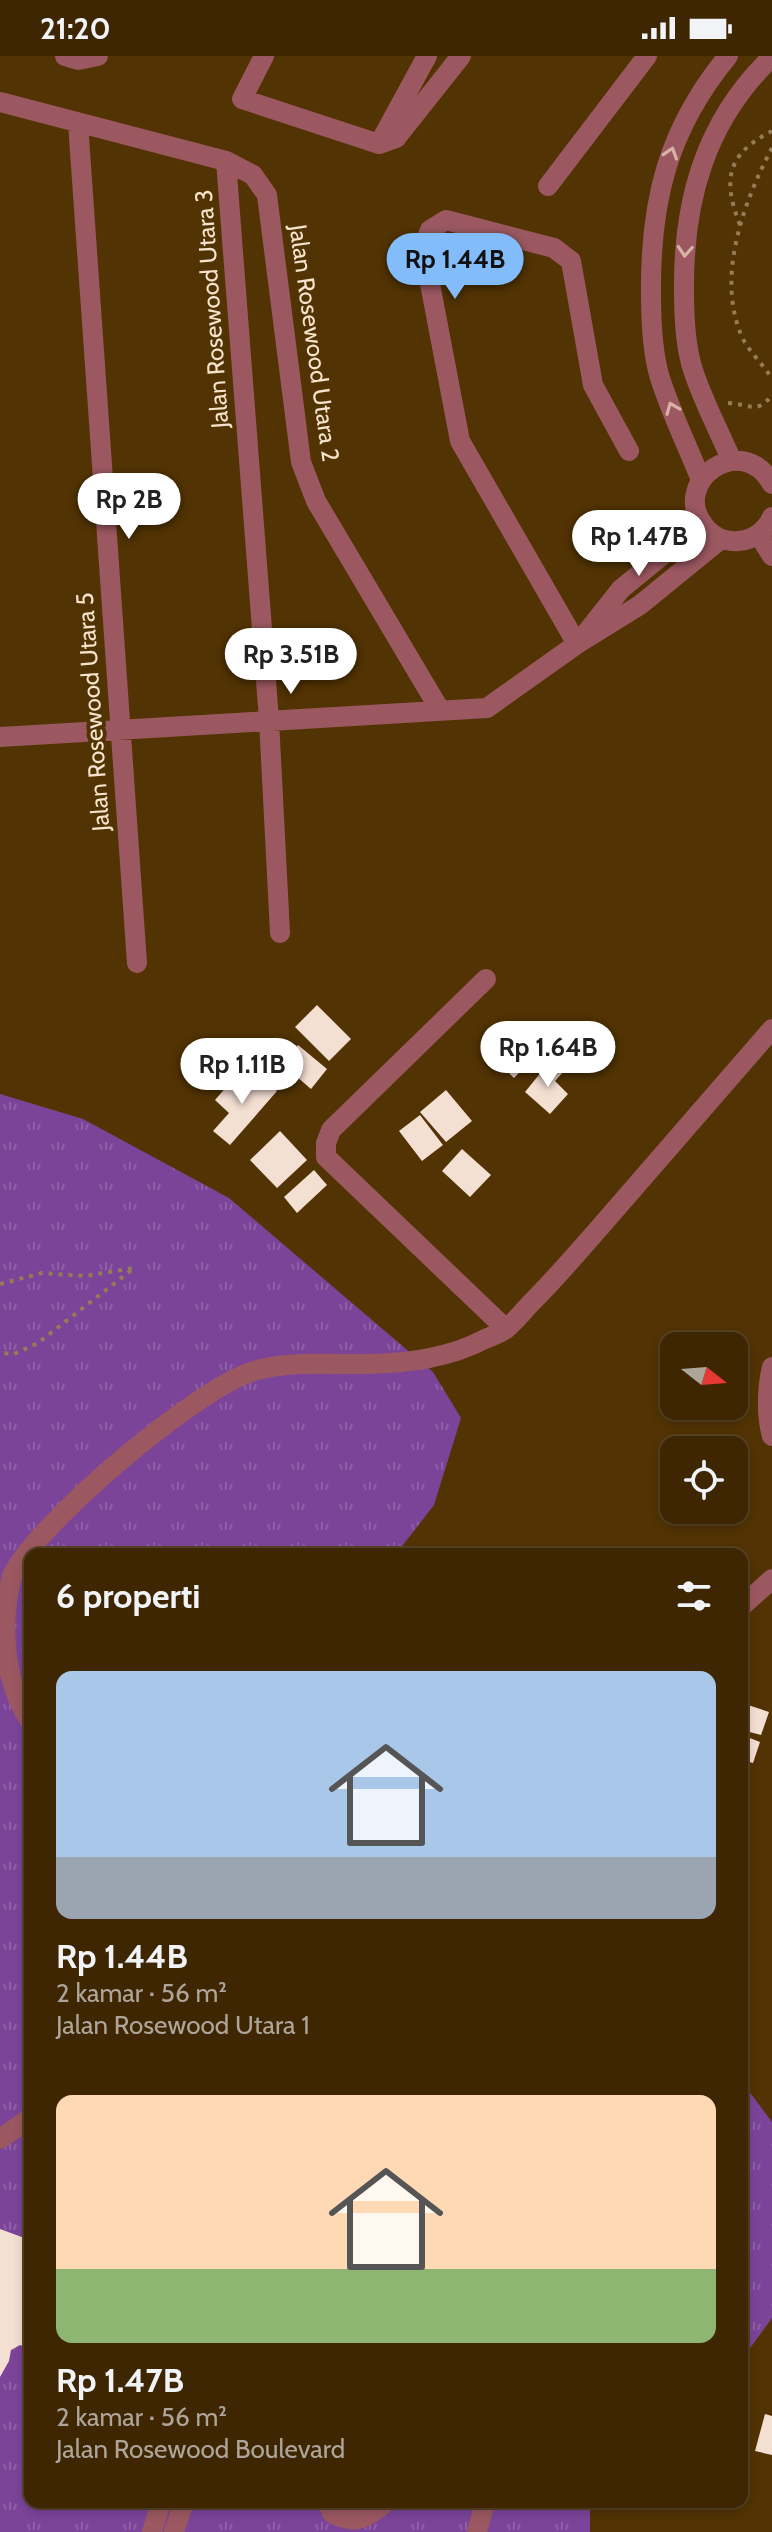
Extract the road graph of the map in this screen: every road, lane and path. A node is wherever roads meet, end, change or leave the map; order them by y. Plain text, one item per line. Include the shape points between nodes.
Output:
1 (65, 56) edge
2 (98, 56) edge
3 (264, 56) edge
4 (427, 56) edge
5 (461, 56) edge
6 (647, 56) edge
7 (728, 56) edge
8 (772, 57) edge
9 (0, 102) edge
10 (78, 123) junction
11 (772, 131) edge
12 (379, 144) junction
13 (772, 148) edge
14 (226, 161) junction
15 (548, 186) dead end
16 (741, 227) junction
17 (772, 379) edge
18 (772, 395) edge
19 (709, 408) junction
20 (629, 451) dead end
21 (732, 461) junction
22 (701, 480) junction
23 (772, 482) edge
24 (772, 517) edge
25 (702, 523) junction
26 (759, 535) junction
27 (721, 539) junction
28 (772, 556) edge
29 (577, 644) junction
30 (440, 710) junction
31 (269, 720) junction
32 (121, 729) junction
33 (0, 737) edge
34 (280, 933) dead end
35 (137, 963) dead end
36 (486, 979) dead end
37 (772, 1029) edge
38 (0, 1284) edge
39 (506, 1329) junction
40 (0, 1353) edge
41 (772, 1367) edge
42 (772, 1436) edge
43 (30, 1548) edge
44 (24, 1557) edge
45 (772, 1579) edge
46 (748, 1601) edge
47 (24, 1712) edge
48 (24, 2122) edge
49 (0, 2139) edge
50 (161, 2508) edge
51 (179, 2508) edge
52 (330, 2508) edge
53 (379, 2508) edge
54 (483, 2508) edge
55 (162, 2531) edge
56 (477, 2532) edge

1 - 2 street
3 - 12 street via 242,99
4 - 12 street
5 - 12 street via 396,138
6 - 15 street
22 -> 7 street via 659,377 650,255 656,200 677,135 703,86
8 -> 19 street via 731,104 708,148 689,207 684,314 692,368
9 - 10 street, Jalan Rosewood Utara 2
10 - 14 street, Jalan Rosewood Utara 2
10 - 32 street, Jalan Rosewood Utara 5
11 - 16 path via 744,148 730,175
13 - 16 path
14 - 30 street, Jalan Rosewood Utara 2 via 253,175 267,195 301,462 316,501
14 - 31 street, Jalan Rosewood Utara 3
16 - 17 path via 731,297 745,342
18 - 19 path via 756,408 726,403
19 - 21 street
20 - 29 street via 593,385 571,261 554,248 446,220 430,230 423,247 460,441
21 - 22 street via 719,464
21 - 23 street via 754,465
22 - 25 street via 695,501
24 - 26 street
25 - 27 street
25 - 29 street via 621,589
26 - 27 street via 734,542
26 - 28 street
27 - 29 street via 640,605
29 - 30 street via 487,708
30 - 31 street
31 - 32 street
31 - 34 street, Jalan Rosewood Utara 3
32 - 33 street
32 - 35 street, Jalan Rosewood Utara 5
36 - 39 street via 331,1130 326,1157
37 - 39 street
38 - 40 path via 42,1273 85,1276 134,1268 38,1343 14,1354
39 - 43 street via 429,1359 294,1363 252,1372 207,1394 154,1433
41 - 42 street
44 - 47 street via 11,1577 2,1617 4,1660
45 - 46 street
48 - 49 street
50 - 55 street
51 - 55 street
52 - 53 street via 350,2521
54 - 56 street

